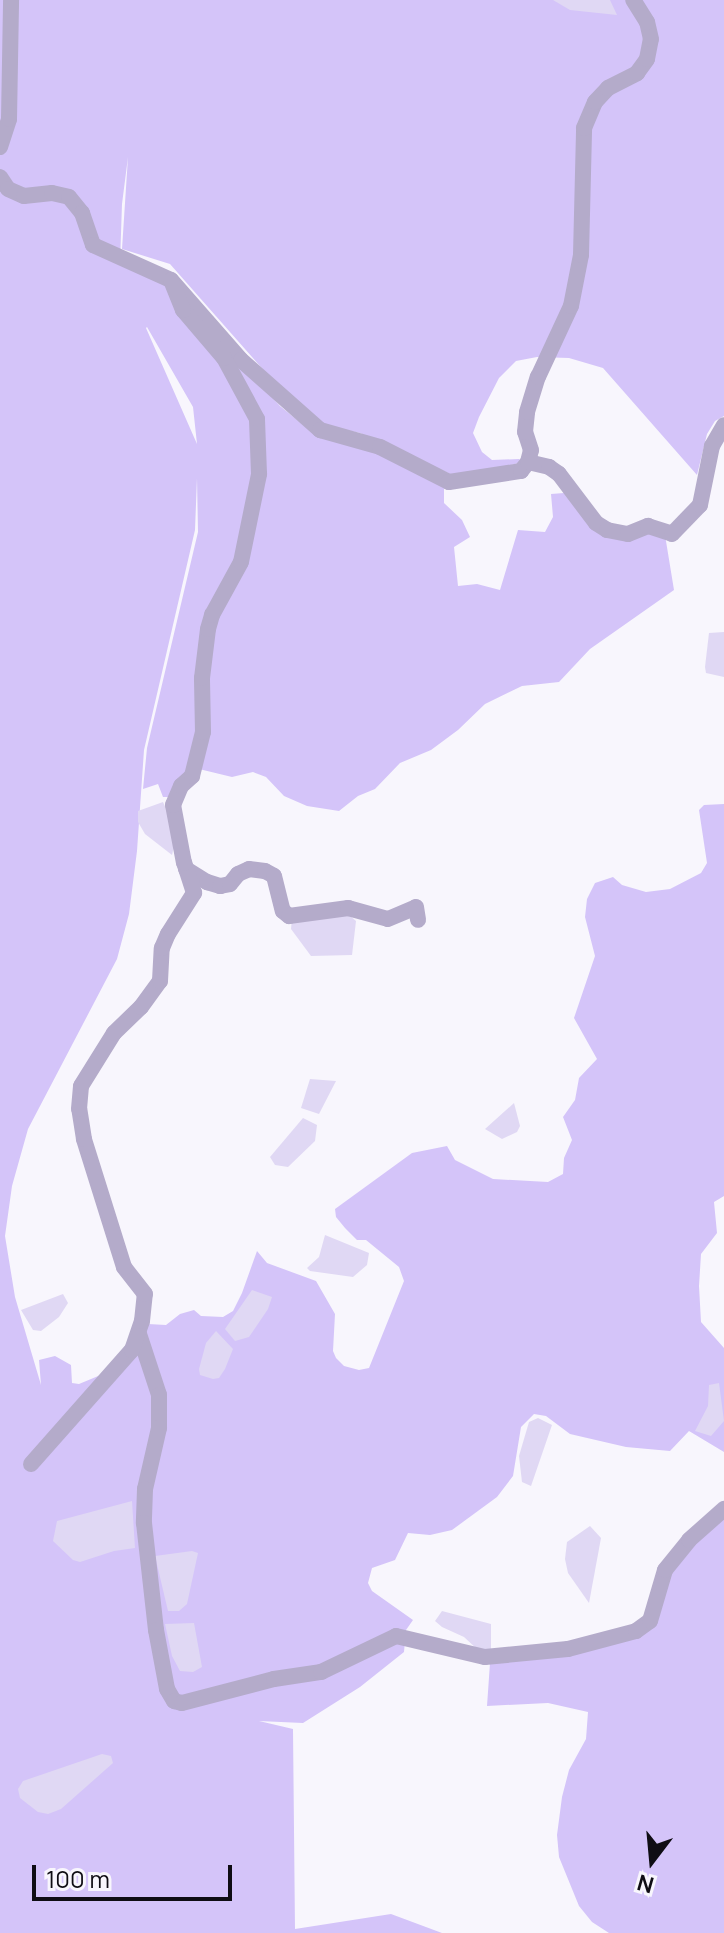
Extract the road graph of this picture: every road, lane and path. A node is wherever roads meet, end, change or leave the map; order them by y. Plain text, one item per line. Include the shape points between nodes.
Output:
1 (11, 0) edge
2 (633, 0) edge
3 (4, 43) edge
4 (0, 147) edge
5 (0, 177) edge
6 (171, 280) junction
7 (724, 425) edge
8 (528, 462) junction
9 (186, 869) junction
10 (418, 920) dead end
11 (139, 1334) junction
12 (31, 1464) dead end
13 (724, 1509) edge

1 - 3 street
2 - 8 street via 647,22 647,59 637,73 608,88 595,102 584,128 581,255 571,306 527,412
3 - 4 street via 9,119
5 - 6 street via 8,189 24,196 69,197 82,213 93,245
6 - 8 street via 241,360 320,430 380,447 449,482 521,471
6 - 9 street via 183,310 224,358 257,419 261,453 241,562 208,629 203,732 192,776 173,805
7 - 8 street via 712,446 700,505 672,534 648,526 628,534 607,530 559,474
9 - 10 street via 220,886 249,869 265,871 274,876 289,916 348,908 388,919 416,907
9 - 11 street via 194,893 162,948 160,981 105,1045 81,1086 84,1139 101,1198 124,1267 145,1294
11 - 12 street via 115,1372
11 - 13 street via 159,1395 144,1523 156,1630 174,1701 321,1672 396,1636 485,1657 568,1649 636,1631 650,1621 665,1570

